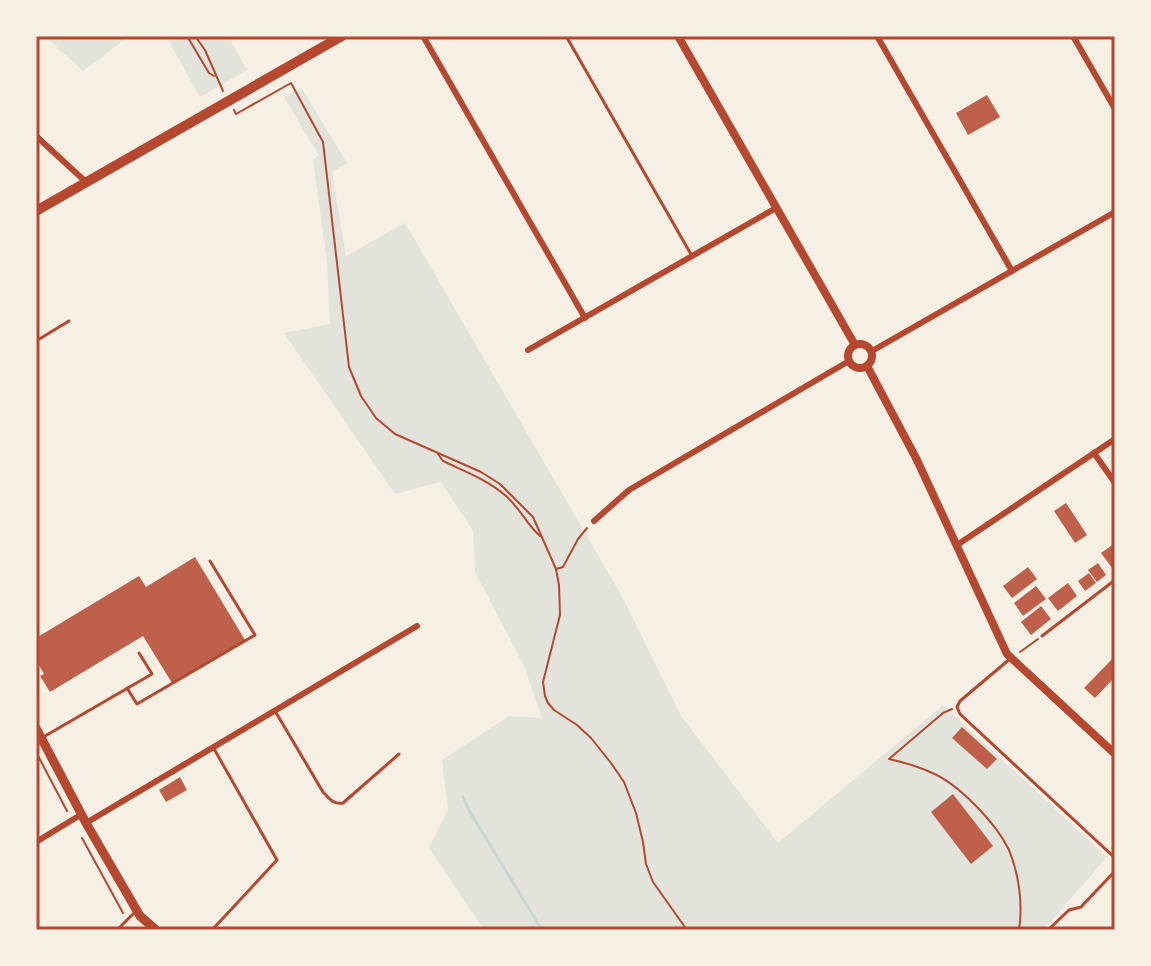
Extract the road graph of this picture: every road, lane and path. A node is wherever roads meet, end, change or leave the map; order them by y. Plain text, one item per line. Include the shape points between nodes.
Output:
1 (187, 36) edge
2 (195, 36) edge
3 (342, 36) edge
4 (423, 36) edge
5 (566, 36) edge
6 (678, 36) edge
7 (877, 36) edge
8 (1073, 36) edge
9 (215, 77) junction
10 (224, 92) dead end
11 (233, 109) dead end
12 (1115, 109) edge
13 (36, 136) edge
14 (86, 182) junction
15 (776, 208) junction
16 (36, 211) edge
17 (1115, 212) edge
18 (692, 256) junction
19 (1012, 271) junction
20 (585, 318) junction
21 (69, 321) dead end
22 (36, 341) edge
23 (855, 345) junction
24 (528, 350) dead end
25 (872, 351) junction
26 (849, 361) junction
27 (867, 366) junction
28 (1115, 439) edge
29 (438, 453) junction
30 (1094, 453) junction
31 (1115, 483) edge
32 (594, 521) joint
33 (543, 538) junction
34 (957, 545) junction
35 (210, 561) dead end
36 (556, 569) junction
37 (1115, 580) edge
38 (417, 626) dead end
39 (1042, 636) joint
40 (139, 653) dead end
41 (1011, 658) junction
42 (127, 688) junction
43 (957, 707) junction
44 (275, 711) junction
45 (36, 728) edge
46 (42, 738) junction
47 (213, 747) junction
48 (399, 754) dead end
49 (1115, 754) edge
50 (84, 819) junction
51 (36, 842) edge
52 (1115, 858) edge
53 (1115, 871) edge
54 (136, 910) junction
55 (117, 930) edge
56 (156, 930) edge
57 (212, 930) edge
58 (687, 930) edge
59 (1019, 930) edge
60 (1048, 930) edge

1 - 9 path
2 - 9 path
3 - 14 main road
4 - 20 street
5 - 18 lane
6 - 15 street
7 - 19 street
8 - 12 street
9 - 10 path
11 - 29 path via 236,114 291,83 323,142 349,367 376,418 395,434
13 - 14 street
14 - 16 main road
15 - 18 street
15 - 23 street
17 - 19 street
18 - 20 street
19 - 25 street
20 - 24 street
21 - 22 lane
23 - 25 street
23 - 26 street via 848,352
25 - 27 street
26 - 27 street via 857,368
26 - 32 street via 629,490
27 - 34 street
28 - 30 street
29 - 33 path via 443,461 508,498
29 - 33 path via 500,484 533,517
30 - 31 street
30 - 34 street
32 - 36 path via 563,567
33 - 36 path
34 - 41 street
35 - 42 lane via 255,635 137,704
36 - 58 path via 560,615 543,682 545,696 554,710 591,738 624,782 653,882
37 - 39 lane
38 - 44 street
39 - 41 path
40 - 42 lane via 152,674
41 - 43 lane
41 - 49 street
42 - 46 lane
43 - 52 lane
43 - 59 path via 889,759 933,772 984,814 1009,850 1021,896
44 - 47 street
44 - 48 lane via 323,792 338,804
45 - 46 main road
46 - 50 main road
47 - 50 street
47 - 57 lane via 277,860
50 - 51 street
50 - 54 main road
53 - 60 lane via 1081,907 1069,910
54 - 55 lane
54 - 56 main road

